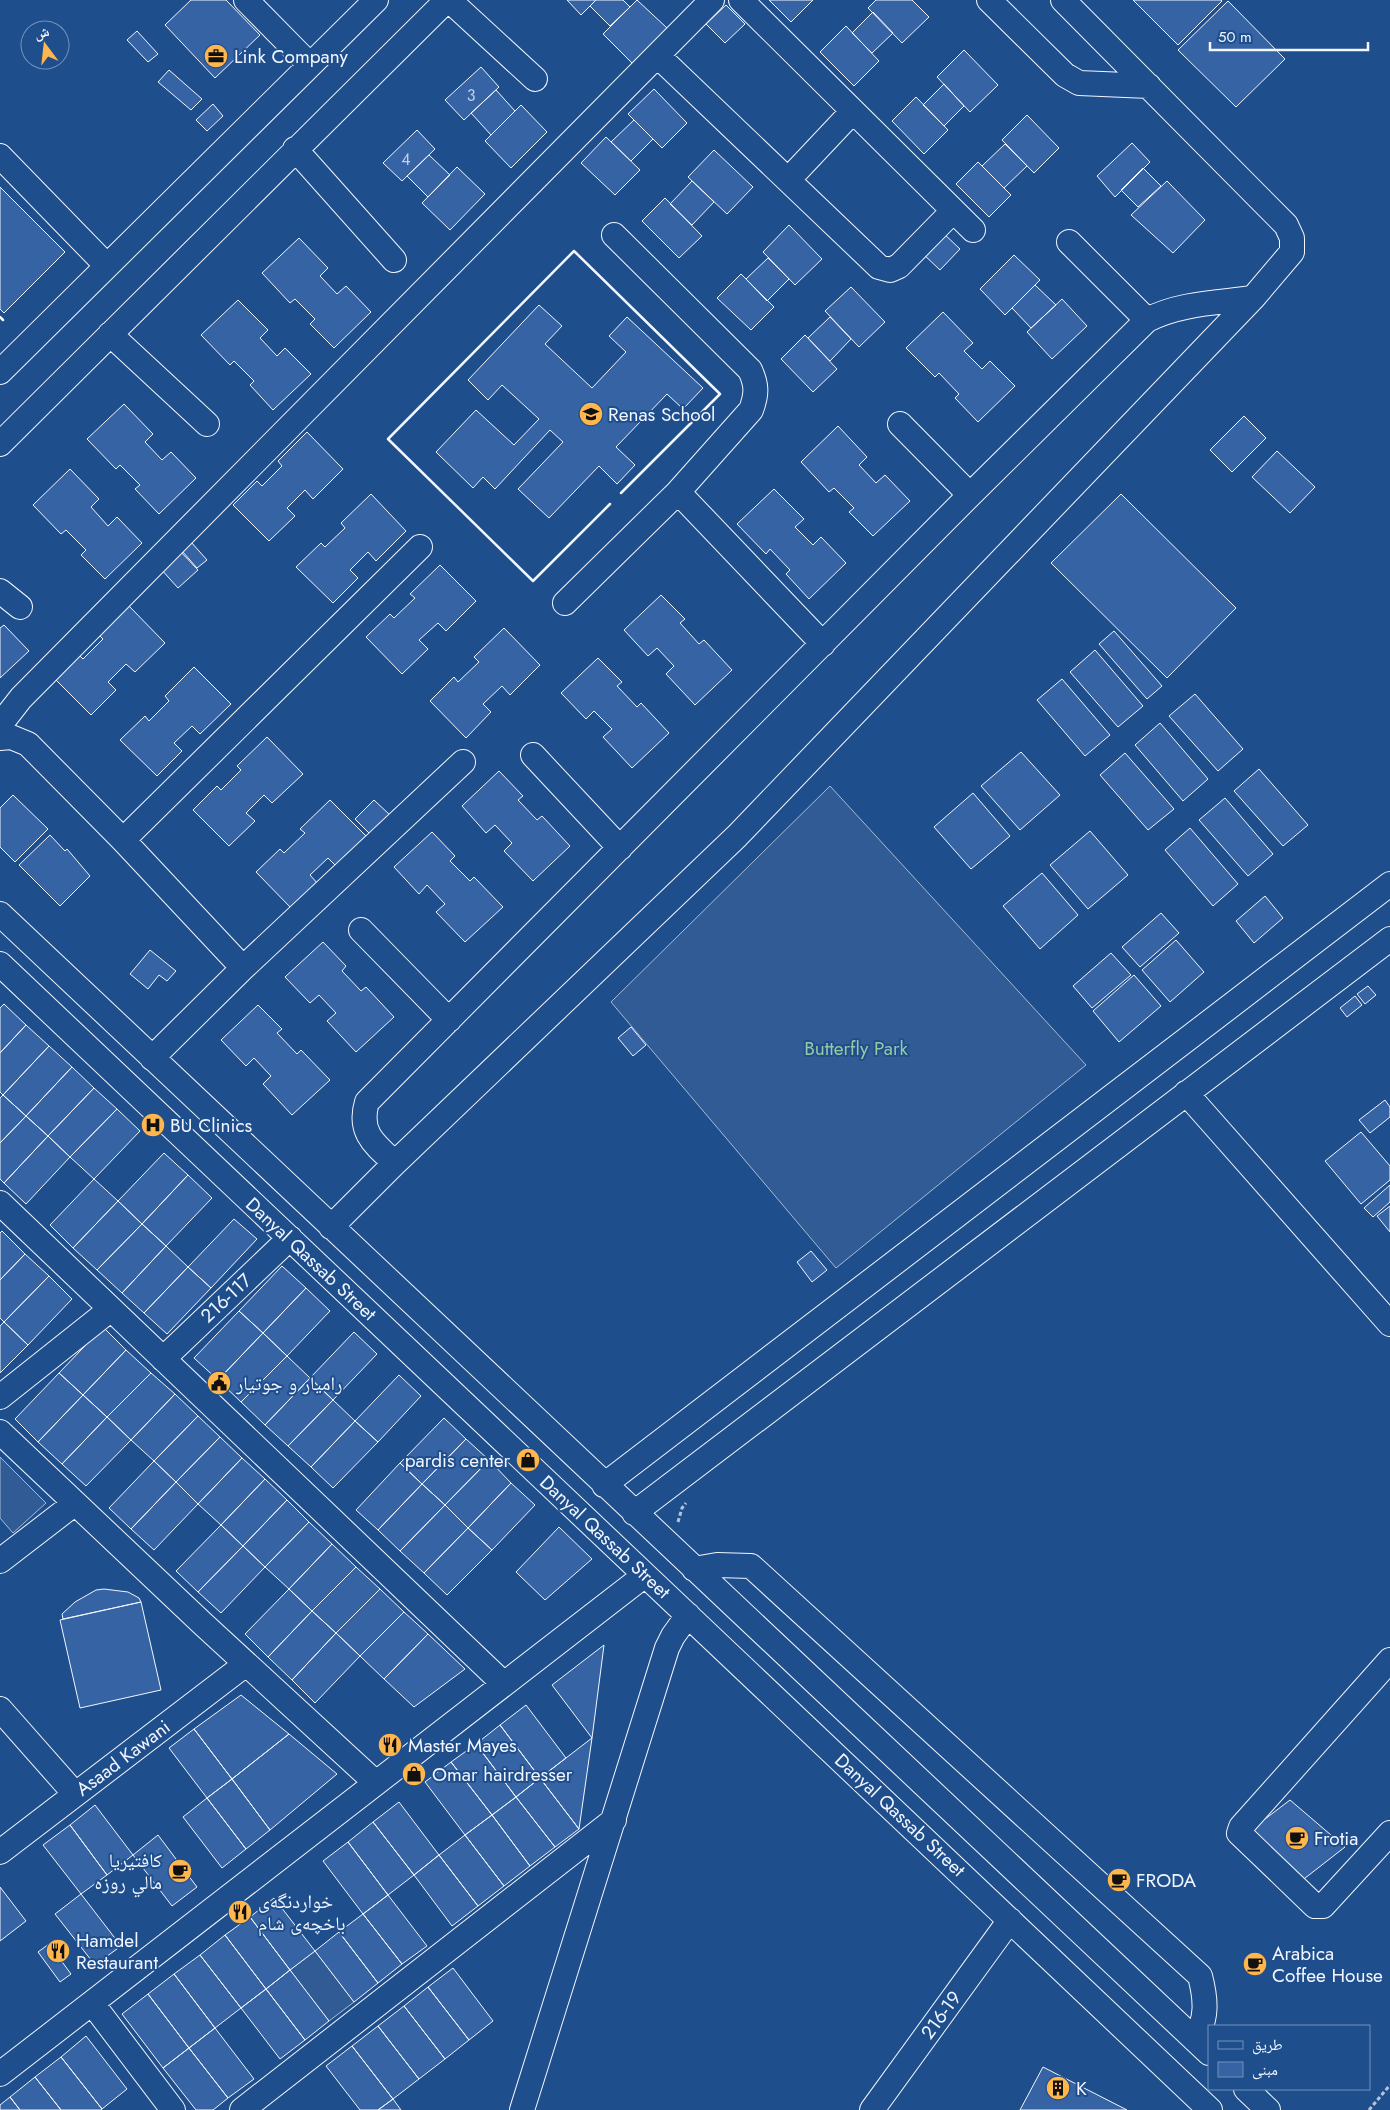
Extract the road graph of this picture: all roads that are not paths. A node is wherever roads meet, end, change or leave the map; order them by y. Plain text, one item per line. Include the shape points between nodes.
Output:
1 (246, 0) edge
2 (376, 0) edge
3 (448, 0) edge
4 (712, 0) edge
5 (741, 0) edge
6 (989, 0) edge
7 (1063, 0) edge
8 (658, 56) junction
9 (310, 65) junction
10 (535, 79) dead end
11 (1149, 86) junction
12 (853, 111) junction
13 (295, 149) junction
14 (0, 156) edge
15 (788, 180) junction
16 (953, 211) junction
17 (973, 230) dead end
18 (614, 235) dead end
19 (1070, 242) dead end
20 (394, 260) dead end
21 (107, 266) junction
22 (1253, 298) junction
23 (1147, 320) junction
24 (110, 334) junction
25 (0, 372) edge
26 (206, 424) dead end
27 (900, 424) dead end
28 (0, 444) edge
29 (678, 492) junction
30 (970, 494) junction
31 (420, 547) dead end
32 (0, 590) edge
33 (565, 603) dead end
34 (20, 607) dead end
35 (823, 644) junction
36 (0, 725) edge
37 (0, 738) edge
38 (533, 755) dead end
39 (463, 762) dead end
40 (123, 840) junction
41 (620, 848) junction
42 (1390, 884) edge
43 (0, 914) edge
44 (361, 930) dead end
45 (1390, 938) edge
46 (0, 964) edge
47 (243, 968) junction
48 (448, 1020) junction
49 (152, 1058) junction
50 (1186, 1094) junction
51 (395, 1163) junction
52 (0, 1203) edge
53 (331, 1227) junction
54 (290, 1238) junction
55 (111, 1309) junction
56 (1390, 1324) edge
57 (454, 1343) junction
58 (163, 1359) junction
59 (427, 1368) junction
60 (0, 1397) edge
61 (0, 1432) edge
62 (604, 1485) junction
63 (74, 1504) junction
64 (634, 1513) junction
65 (0, 1561) edge
66 (694, 1569) junction
67 (645, 1574) junction
68 (688, 1615) junction
69 (1390, 1660) edge
70 (246, 1664) junction
71 (504, 1684) junction
72 (0, 1709) edge
73 (376, 1783) junction
74 (75, 1794) junction
75 (614, 1820) junction
76 (1390, 1833) edge
77 (0, 1852) edge
78 (1010, 1920) junction
79 (92, 2003) junction
80 (1202, 2046) edge
81 (0, 2074) edge
82 (1247, 2090) edge
83 (525, 2101) edge
84 (174, 2110) edge
85 (242, 2110) edge
86 (506, 2110) edge
87 (872, 2110) edge
88 (1210, 2110) edge
89 (1268, 2110) edge

1 - 9 street
2 - 9 street
3 - 10 street
3 - 13 street
4 - 8 street
5 - 12 street
6 - 11 street via 1065,75 1079,84
7 - 11 street
8 - 15 street
8 - 36 street via 20,698
9 - 21 street
11 - 22 street via 1286,225 1292,238 1292,252
12 - 15 street
12 - 16 street
13 - 20 street
13 - 24 street
14 - 21 street
15 - 16 street via 879,267 890,270 899,266
16 - 17 street
18 - 29 street via 750,370 756,382 757,395 751,410
19 - 23 street
21 - 25 street
22 - 23 street via 1178,308
22 - 51 street via 737,836
23 - 30 street
24 - 26 street
24 - 28 street
27 - 30 street
29 - 33 street
29 - 35 street
30 - 35 street
31 - 40 street
32 - 34 street
35 - 41 street
37 - 40 street via 11,736 28,744
38 - 41 street
39 - 47 street
40 - 47 street
41 - 48 street
42 - 62 street
43 - 49 street, Danyal Qassab Street
44 - 48 street
45 - 50 street
46 - 54 street, Danyal Qassab Street
47 - 49 street
48 - 51 street via 368,1102 363,1116 365,1127 374,1144
49 - 53 street, Danyal Qassab Street
50 - 56 street
50 - 64 street
51 - 53 street
52 - 55 street
53 - 57 street, Danyal Qassab Street
54 - 58 street, 216-117
54 - 59 street, Danyal Qassab Street
55 - 58 street
55 - 60 street
57 - 59 street
57 - 62 street, Danyal Qassab Street
58 - 71 street
59 - 67 street, Danyal Qassab Street
61 - 63 street
62 - 64 street, Danyal Qassab Street
63 - 65 street
63 - 70 street
64 - 66 street, Danyal Qassab Street
66 - 80 street, Danyal Qassab Street
66 - 80 street via 717,1565 751,1566 1200,1976 1206,1998
67 - 68 street, Danyal Qassab Street
67 - 71 street
68 - 75 street via 668,1648
68 - 78 street, Danyal Qassab Street
69 - 76 street via 1239,1833 1316,1906 1324,1906
70 - 73 street
70 - 74 street, Asaad Kawani
71 - 73 street
72 - 74 street
73 - 79 street
74 - 77 street, Asaad Kawani
75 - 83 street
75 - 85 street
78 - 87 street, 216-19
78 - 88 street, Danyal Qassab Street
79 - 81 street
79 - 84 street
82 - 89 street
83 - 86 street

